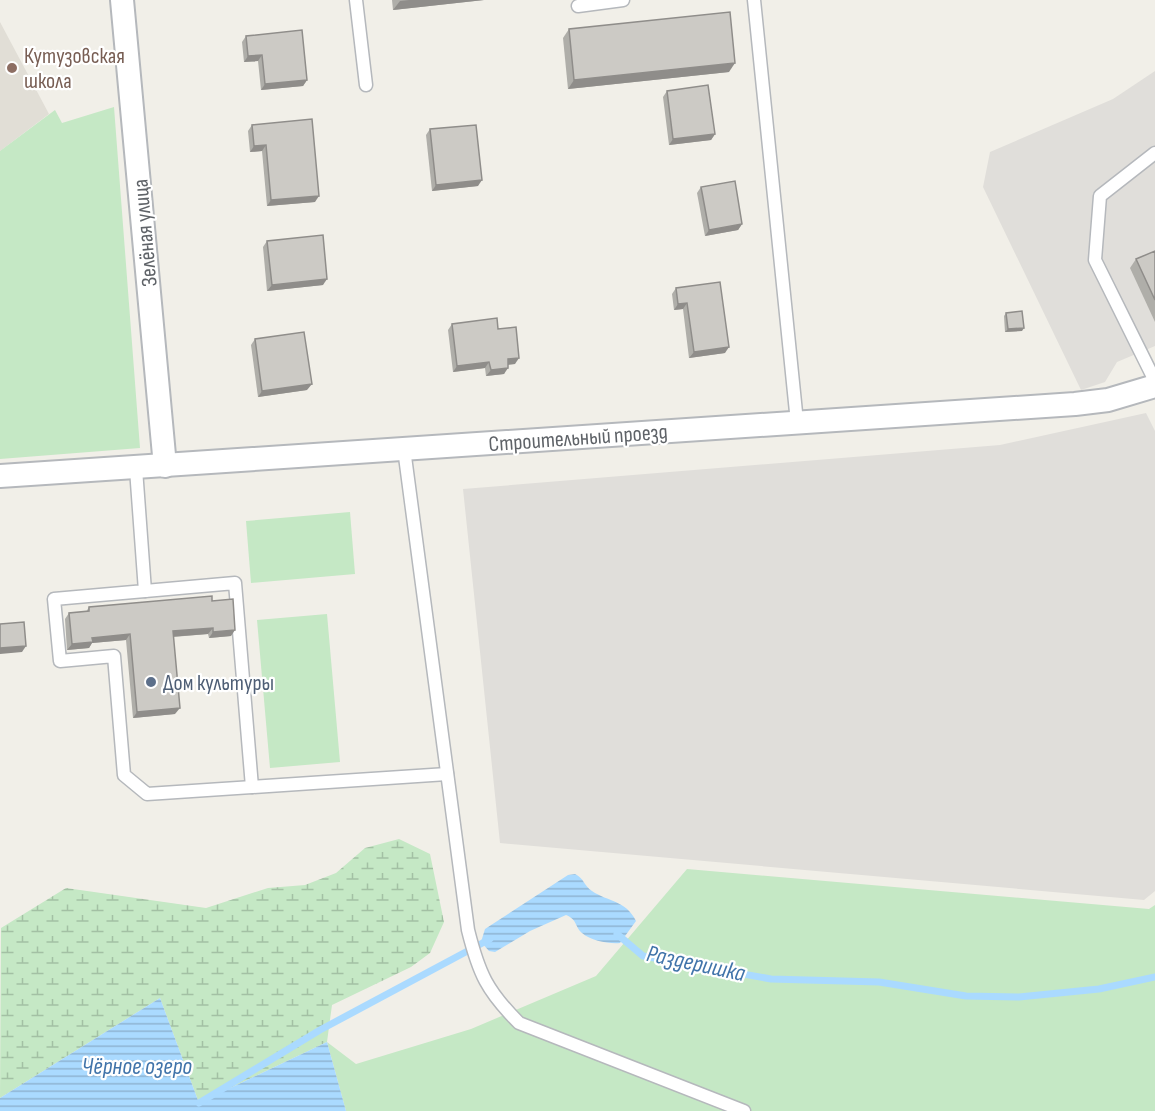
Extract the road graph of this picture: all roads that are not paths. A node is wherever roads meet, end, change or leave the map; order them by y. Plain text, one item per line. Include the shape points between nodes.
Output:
1 (122, 0) edge
2 (356, 0) edge
3 (623, 0) edge
4 (754, 0) edge
5 (578, 6) dead end
6 (366, 85) dead end
7 (1155, 153) edge
8 (1155, 381) edge
9 (1155, 387) edge
10 (797, 422) junction
11 (404, 449) junction
12 (165, 466) junction
13 (136, 469) junction
14 (0, 476) edge
15 (145, 591) junction
16 (447, 774) junction
17 (252, 787) junction
18 (744, 1111) edge

1 - 12 street, Зелёная улица
2 - 6 lane
3 - 5 lane
4 - 10 lane
7 - 8 lane via 1100,196 1095,260
9 - 10 street, Строительный проезд via 1075,404
10 - 11 street, Строительный проезд
11 - 12 street, Строительный проезд
11 - 16 lane
12 - 13 street, Строительный проезд
13 - 14 street, Строительный проезд
13 - 15 lane
15 - 17 lane via 235,583
15 - 17 lane via 54,599 60,661 114,656 124,775 147,794
16 - 17 lane
16 - 18 lane via 468,930 477,968 495,1000 519,1023

